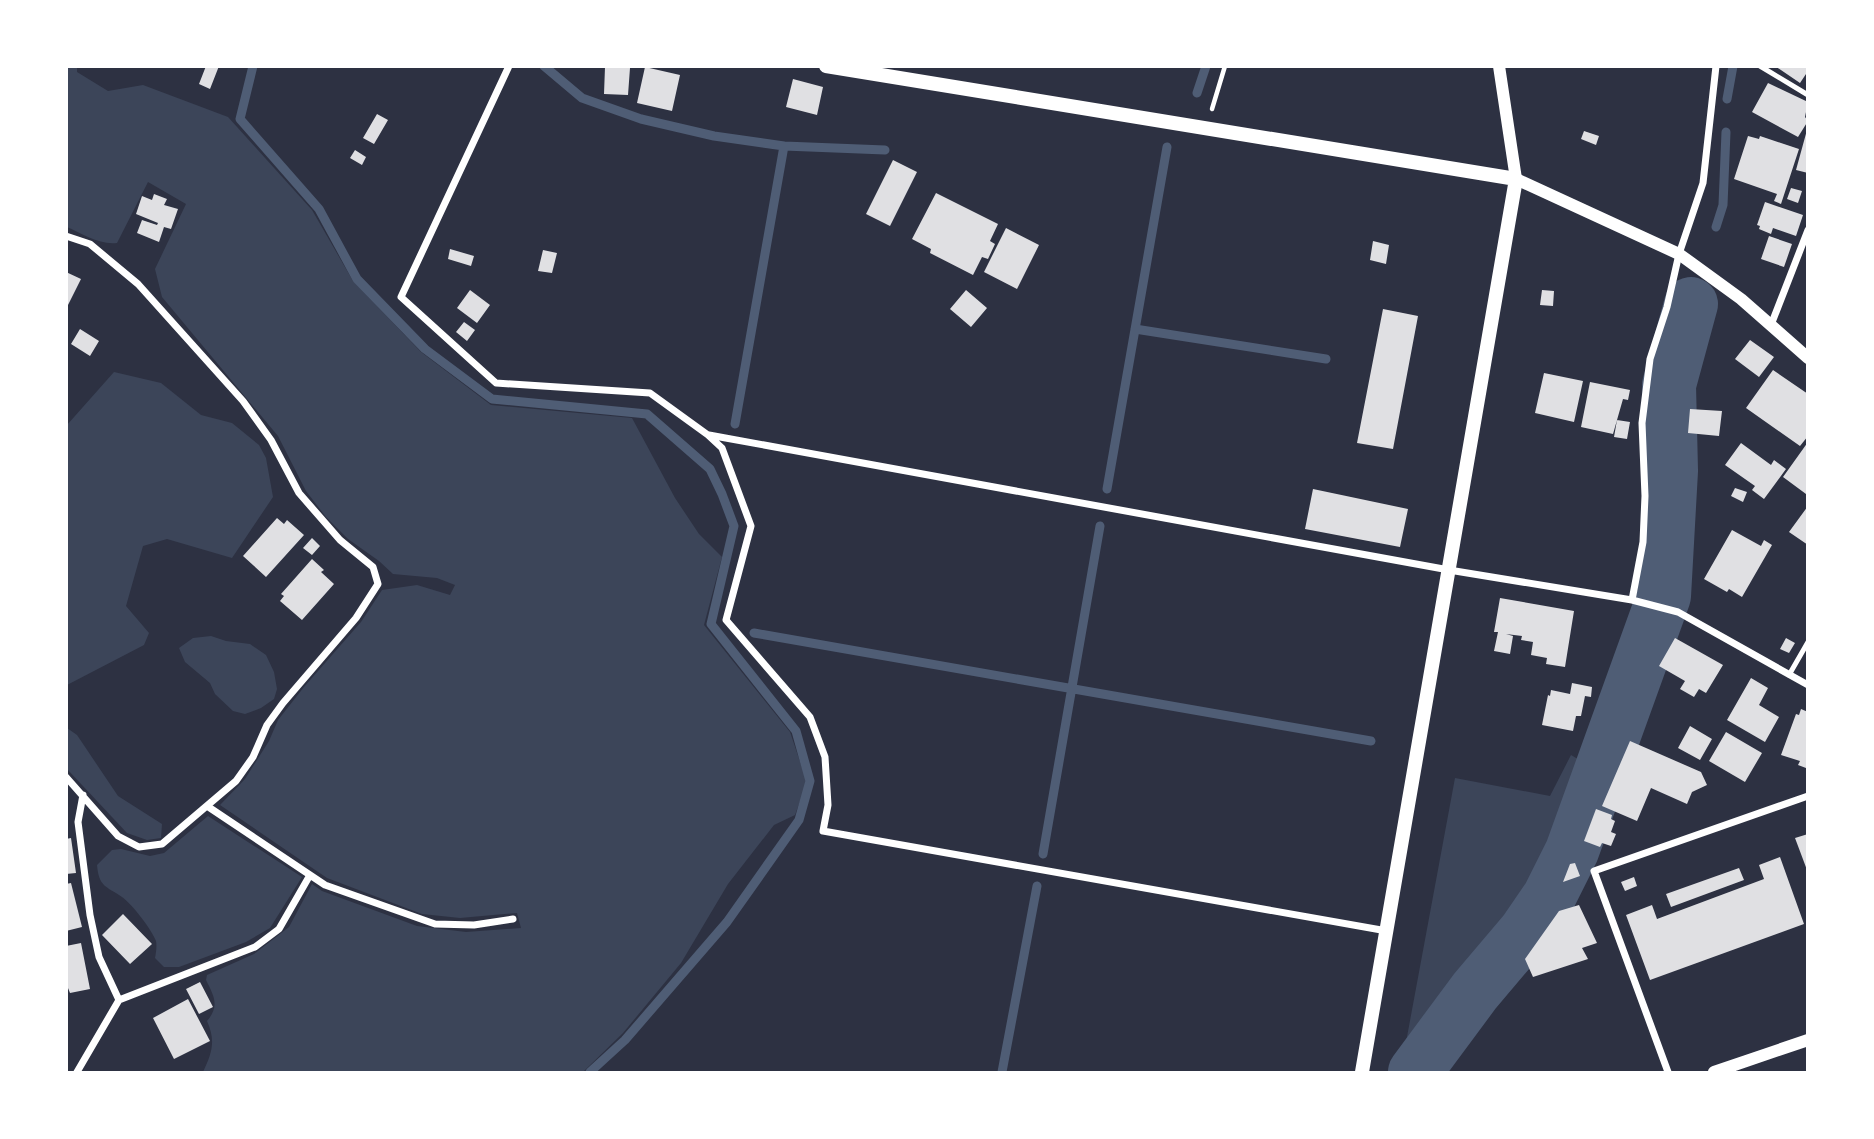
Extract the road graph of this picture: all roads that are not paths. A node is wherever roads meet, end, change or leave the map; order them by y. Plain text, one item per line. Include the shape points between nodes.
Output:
1 (509, 66) edge
2 (826, 66) edge
3 (1499, 66) edge
4 (1716, 66) edge
5 (1760, 66) edge
6 (1808, 94) edge
7 (1516, 178) junction
8 (1808, 230) edge
9 (66, 236) edge
10 (1679, 254) junction
11 (1770, 325) junction
12 (1808, 358) edge
13 (708, 435) junction
14 (1449, 570) junction
15 (1632, 600) junction
16 (1808, 642) edge
17 (1789, 675) junction
18 (1808, 685) edge
19 (66, 777) edge
20 (83, 795) junction
21 (1808, 796) edge
22 (207, 806) junction
23 (310, 875) junction
24 (513, 919) dead end
25 (1387, 931) junction
26 (119, 1000) junction
27 (1808, 1040) edge
28 (77, 1073) edge
29 (1362, 1073) edge
30 (1668, 1073) edge
31 (1714, 1073) edge

1 - 13 street via 401,297 496,383 649,393
2 - 7 main road
3 - 7 street
4 - 10 street via 1703,183
5 - 6 lane
7 - 10 street
7 - 14 main road
8 - 11 street
9 - 22 street via 90,244 138,284 243,401 271,440 299,493 340,540 373,567 378,584 356,618 267,725 236,781
10 - 11 street
10 - 15 street via 1648,372 1642,423 1643,542
11 - 12 street
13 - 14 street
13 - 25 street via 722,448 751,526 726,621 810,717 825,757 828,805 823,831
14 - 15 street
14 - 25 main road
15 - 17 street via 1676,611
16 - 17 lane
17 - 18 street
19 - 20 street
20 - 22 street via 118,836 139,847 162,844
20 - 26 street via 78,822 90,915 99,957
21 - 30 street via 1594,871
22 - 23 street
23 - 24 street via 325,885 435,924
23 - 26 street via 279,929 255,947
25 - 29 main road
26 - 28 street
27 - 31 street

